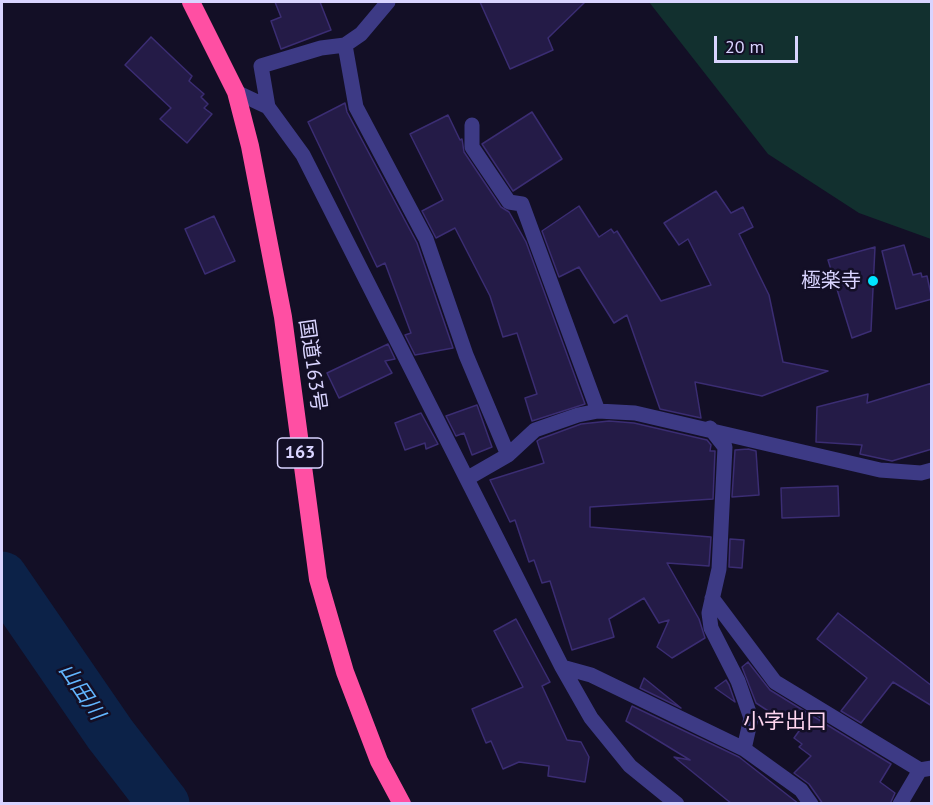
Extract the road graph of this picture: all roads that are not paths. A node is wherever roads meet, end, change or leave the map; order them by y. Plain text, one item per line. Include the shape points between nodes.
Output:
1 (191, 2) edge
2 (388, 2) edge
3 (345, 45) junction
4 (236, 92) junction
5 (268, 107) junction
6 (471, 125) dead end
7 (598, 411) junction
8 (710, 428) junction
9 (508, 455) junction
10 (932, 470) edge
11 (468, 478) junction
12 (712, 598) junction
13 (562, 666) junction
14 (744, 749) junction
15 (926, 769) edge
16 (402, 804) edge
17 (677, 804) edge
18 (811, 804) edge
19 (900, 804) edge

1 - 4 highway, 国道163号 / 163
2 - 3 street via 361,34
3 - 5 street via 261,66
3 - 9 street via 356,107 426,239 466,355
4 - 5 street
4 - 16 highway, 国道163号 / 163 via 283,317 318,579 345,672 379,761
5 - 11 street via 303,155
6 - 7 street via 472,147 509,202 522,204
7 - 8 street via 635,413
7 - 9 street via 535,430
8 - 10 street via 880,470
8 - 12 street via 725,447 719,569
9 - 11 street
11 - 13 street
12 - 14 street via 711,628 738,681 751,718
12 - 15 street via 775,682
13 - 14 street via 591,675
13 - 17 street via 591,718 630,766
14 - 18 street via 801,790
15 - 19 street

